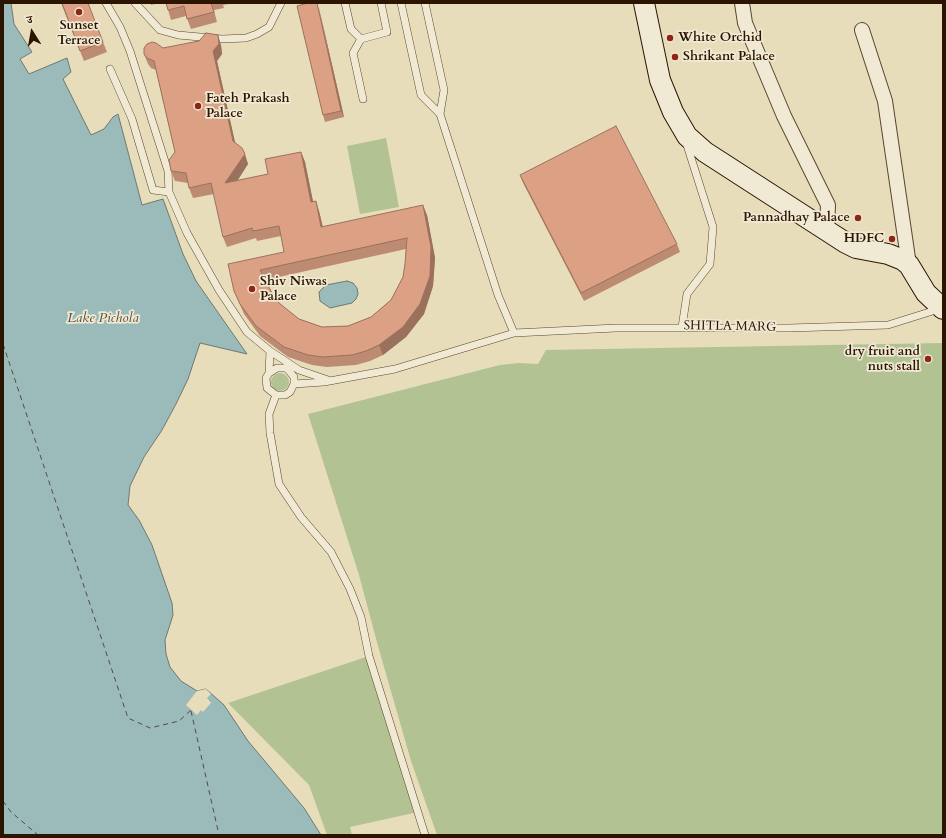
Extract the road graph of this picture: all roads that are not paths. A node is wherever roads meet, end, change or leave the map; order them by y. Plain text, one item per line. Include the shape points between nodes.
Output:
1 (106, 3) edge
2 (135, 3) edge
3 (281, 3) edge
4 (345, 3) edge
5 (381, 3) edge
6 (401, 3) edge
7 (425, 3) edge
8 (644, 3) edge
9 (742, 3) edge
10 (862, 30) dead end
11 (361, 39) junction
12 (110, 69) dead end
13 (362, 99) dead end
14 (440, 114) junction
15 (687, 136) junction
16 (169, 192) junction
17 (827, 230) junction
18 (908, 265) junction
19 (942, 308) edge
20 (682, 327) junction
21 (514, 333) junction
22 (270, 351) junction
23 (269, 373) junction
24 (330, 381) junction
25 (294, 384) junction
26 (276, 396) junction
27 (426, 835) edge

1 - 16 lane via 130,51 168,171
2 - 3 lane via 160,30 178,35 222,39 246,38 269,27
4 - 11 lane via 351,29
5 - 11 lane via 387,32
6 - 14 lane via 420,95
7 - 14 lane via 444,90
8 - 15 main road via 660,80 673,112
9 - 17 street via 745,23 784,116 828,205
10 - 18 street via 885,101
11 - 13 lane via 353,53
12 - 16 lane via 135,125 153,190
14 - 21 lane via 498,295
15 - 17 main road via 705,152
15 - 20 lane via 686,142 713,227 710,264 687,294
16 - 22 lane via 187,233 219,290 247,332
17 - 18 main road via 856,248 893,255
18 - 19 main road via 926,292
19 - 20 lane, SHITLA MARG via 888,325 789,328
20 - 21 lane, SHITLA MARG
21 - 24 lane, SHITLA MARG via 395,369
22 - 23 lane
22 - 24 lane via 299,370
23 - 25 lane via 277,368 286,368 292,374
23 - 26 lane via 266,385
24 - 25 lane, SHITLA MARG
25 - 26 lane via 290,392
26 - 27 lane via 269,414 279,484 301,517 331,552 350,589 361,617 369,656

